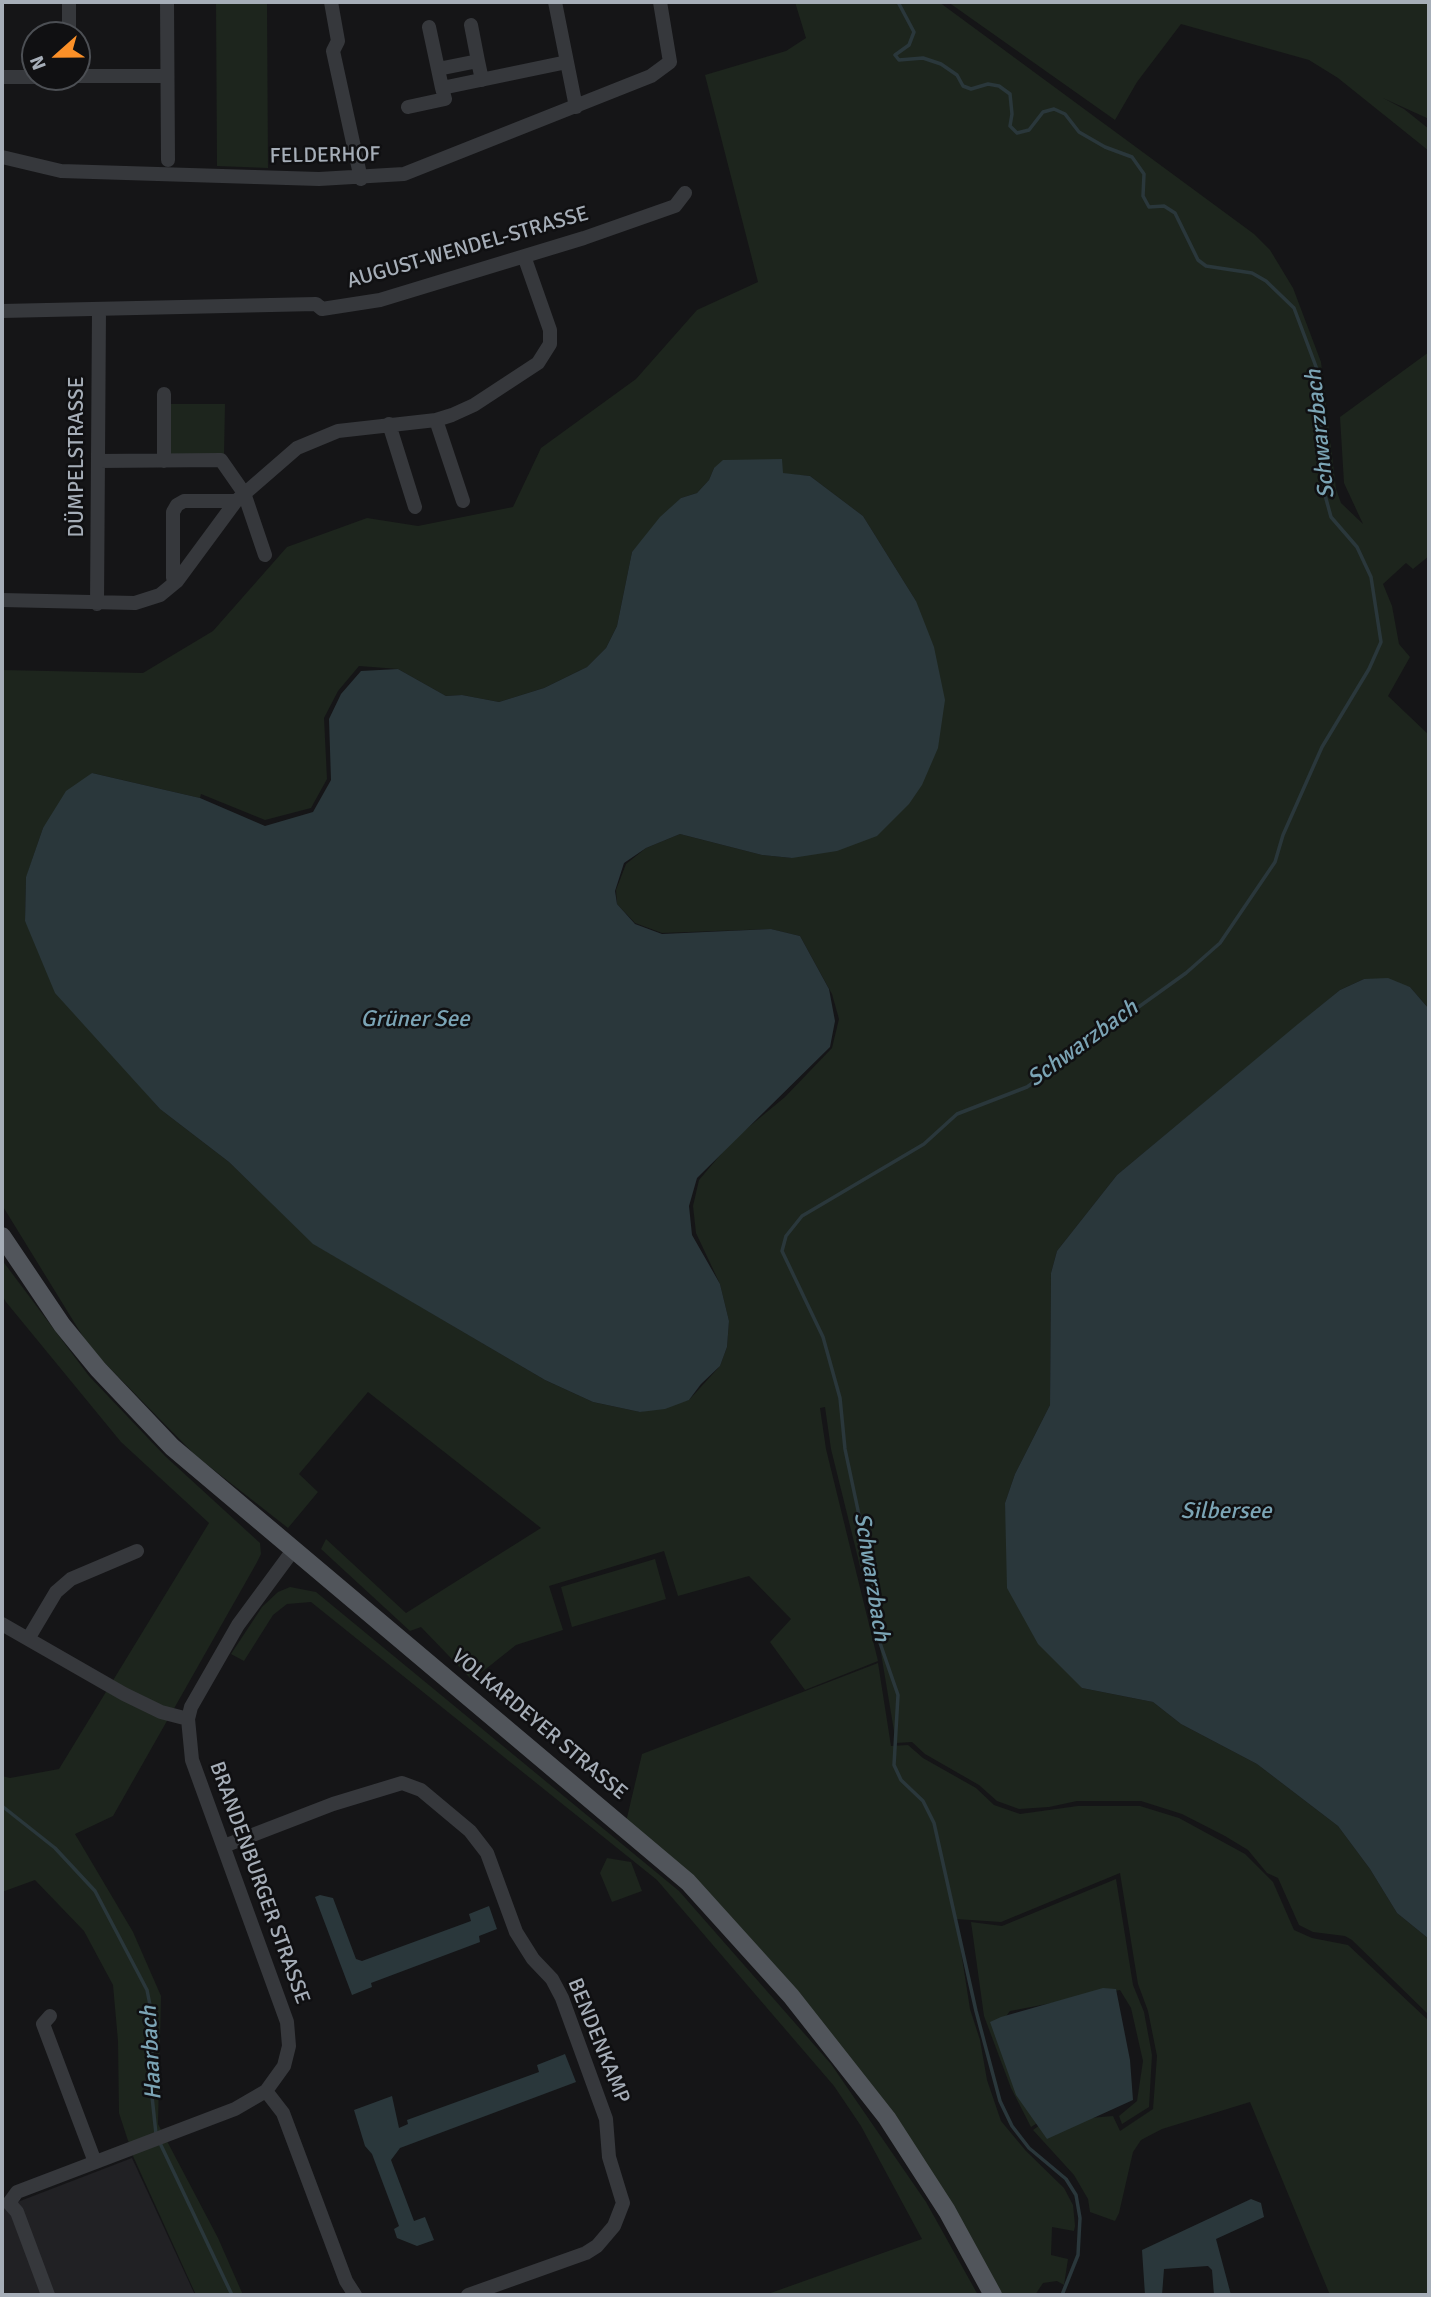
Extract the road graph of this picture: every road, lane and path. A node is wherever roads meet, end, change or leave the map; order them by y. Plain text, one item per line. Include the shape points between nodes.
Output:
1 (69, 2) edge
2 (167, 2) edge
3 (331, 2) edge
4 (555, 2) edge
5 (660, 2) edge
6 (69, 21) edge
7 (471, 25) dead end
8 (429, 27) dead end
9 (478, 61) junction
10 (567, 62) junction
11 (438, 69) junction
12 (91, 76) edge
13 (167, 76) junction
14 (2, 77) edge
15 (21, 77) edge
16 (482, 80) junction
17 (442, 88) junction
18 (408, 107) dead end
19 (576, 107) junction
20 (2, 157) edge
21 (169, 160) dead end
22 (361, 179) junction
23 (685, 193) dead end
24 (524, 256) junction
25 (99, 310) junction
26 (2, 311) edge
27 (164, 394) dead end
28 (436, 420) junction
29 (389, 425) junction
30 (98, 461) junction
31 (164, 461) junction
32 (240, 498) junction
33 (463, 501) dead end
34 (415, 507) dead end
35 (265, 555) dead end
36 (177, 581) junction
37 (2, 600) edge
38 (97, 604) junction
39 (2, 1236) edge
40 (294, 1549) junction
41 (137, 1551) dead end
42 (2, 1624) edge
43 (28, 1639) junction
44 (188, 1718) junction
45 (224, 1846) junction
46 (50, 2016) dead end
47 (265, 2091) junction
48 (95, 2162) junction
49 (6, 2203) edge
50 (48, 2295) edge
51 (355, 2295) edge
52 (468, 2295) edge
53 (993, 2295) edge

1 - 6 street
2 - 13 street
3 - 22 street via 338,41 333,51
4 - 10 street
5 - 19 street, FELDERHOF via 670,62 651,76
7 - 9 street
8 - 11 street
9 - 11 street
9 - 16 street
10 - 16 street
10 - 19 street
11 - 17 street
12 - 13 street
13 - 21 street
14 - 15 street
16 - 17 street
17 - 18 street via 445,99
19 - 22 street, FELDERHOF via 422,168
20 - 22 street, FELDERHOF via 61,172
23 - 24 street, AUGUST-WENDEL-STRASSE via 675,206
24 - 25 street, AUGUST-WENDEL-STRASSE via 380,300 323,309 316,304
24 - 28 street via 550,330 545,355 474,405
25 - 26 street, AUGUST-WENDEL-STRASSE
25 - 30 street, DÜMPELSTRASSE
27 - 31 street
28 - 29 street
28 - 33 street
29 - 32 street via 338,431 309,441 278,462
29 - 34 street
30 - 31 street
30 - 38 street, DÜMPELSTRASSE
31 - 32 street via 221,460
32 - 35 street
32 - 36 street
32 - 36 street via 177,505 173,512 173,578
36 - 38 street via 148,600
37 - 38 street
39 - 40 main road, VOLKARDEYER STRASSE via 62,1325 134,1409 172,1447
40 - 44 street via 238,1625
40 - 53 main road, VOLKARDEYER STRASSE via 688,1882 791,1996 887,2118 947,2211
41 - 43 street via 71,1579 56,1592
42 - 43 street
43 - 44 street via 124,1694 161,1712
44 - 45 street, BRANDENBURGER STRASSE via 192,1760
45 - 47 street, BRANDENBURGER STRASSE via 287,2022 289,2046 284,2066
45 - 52 street, BENDENKAMP via 402,1783 431,1798 470,1831 487,1853 516,1932 562,1998 606,2119 611,2166 622,2203 614,2227 586,2253
46 - 48 street via 43,2024
47 - 48 street, BRANDENBURGER STRASSE via 235,2109
47 - 51 street via 283,2113
48 - 49 street, BRANDENBURGER STRASSE via 17,2192
49 - 50 street via 17,2212

